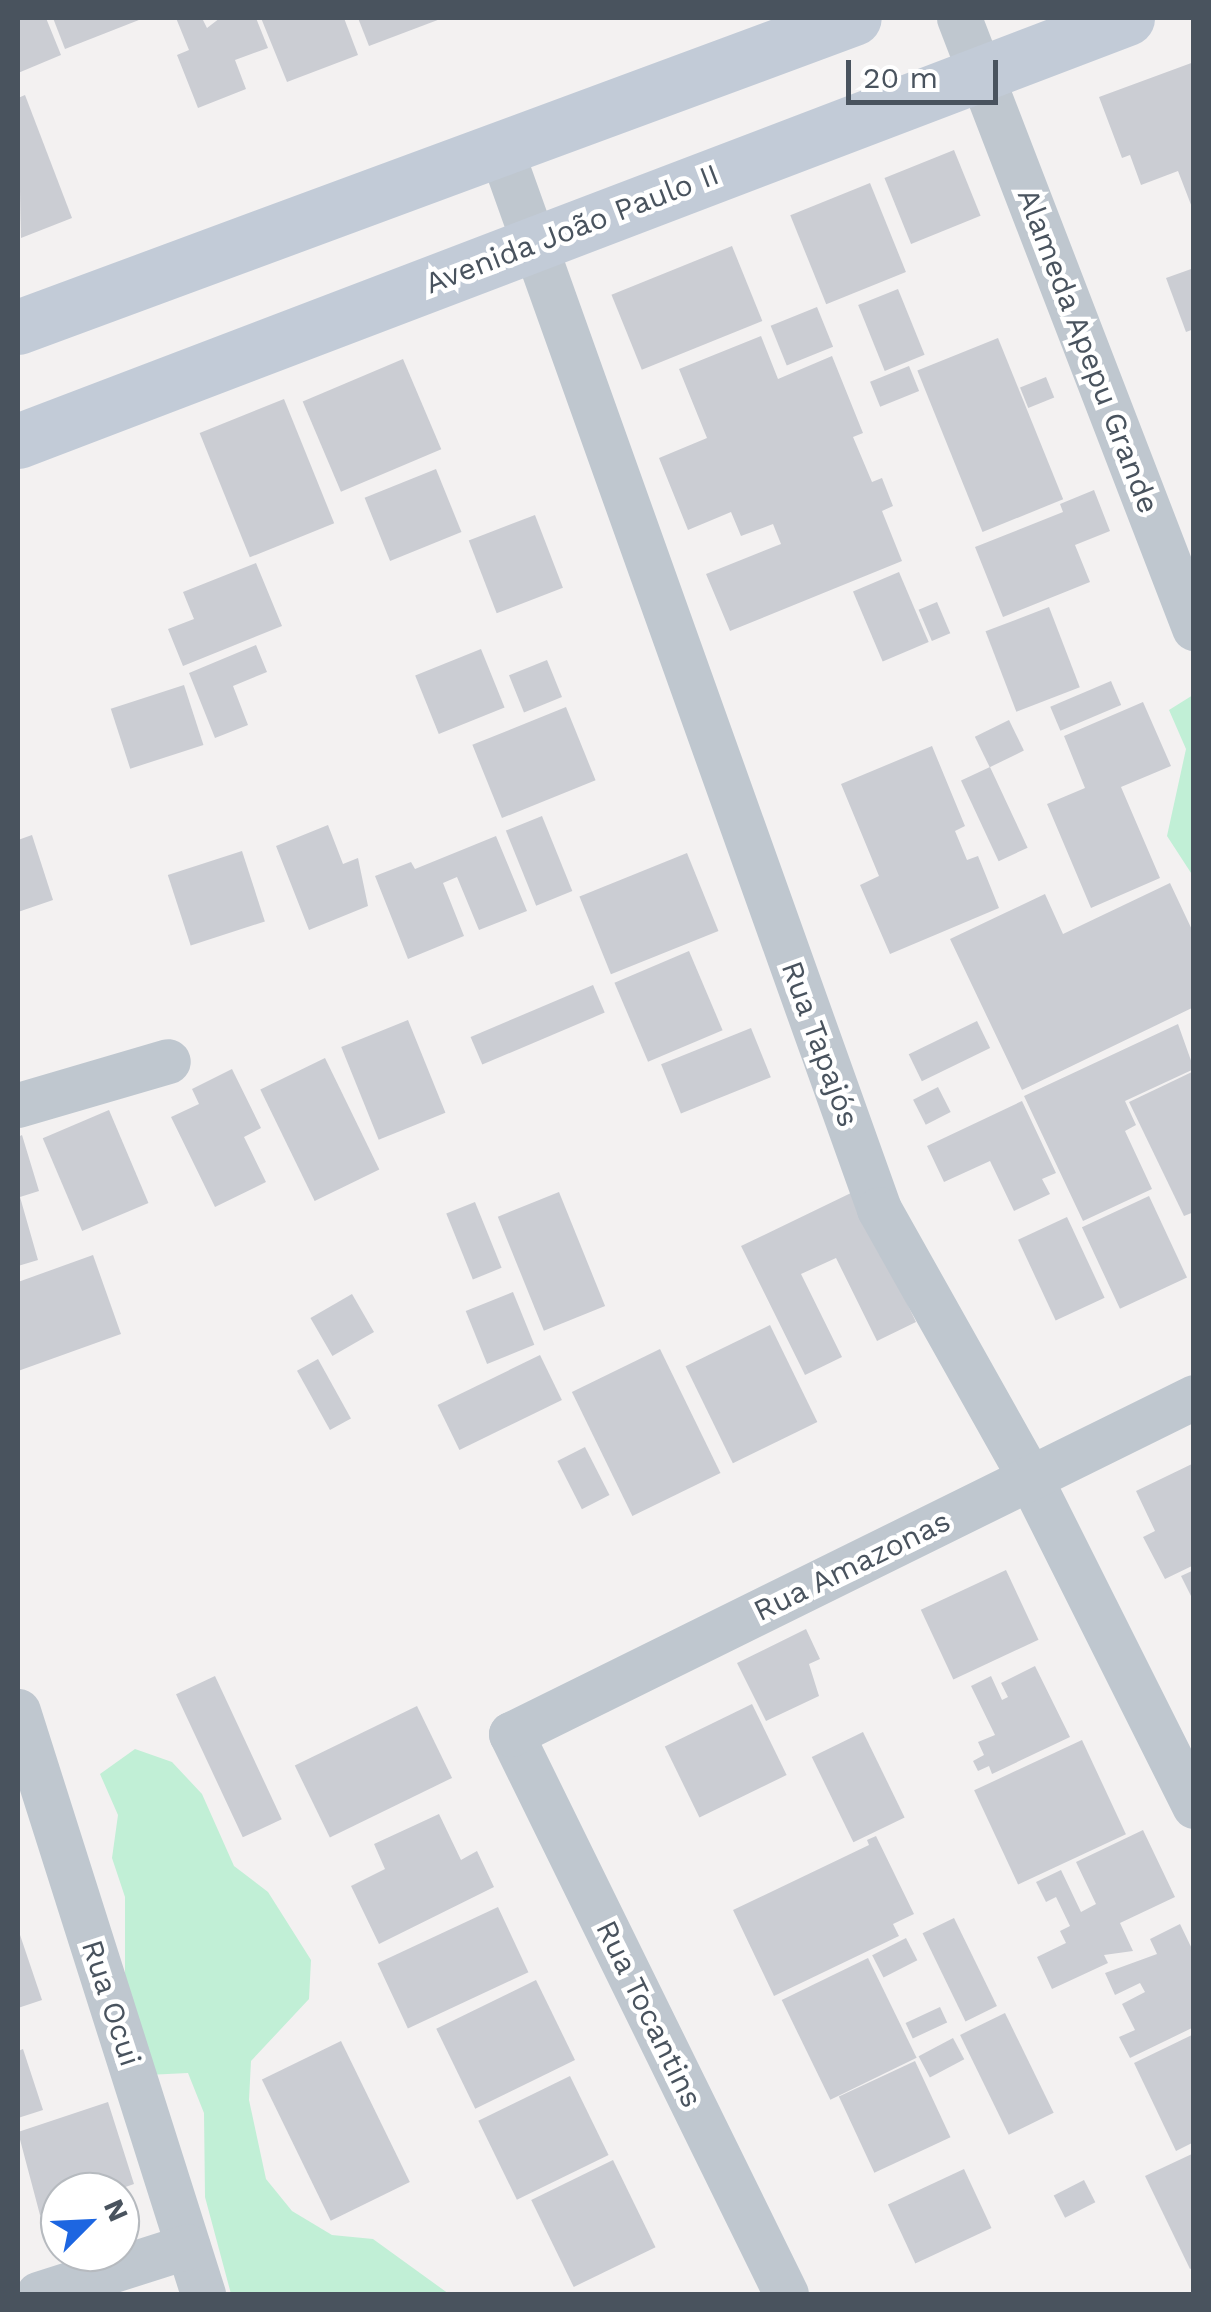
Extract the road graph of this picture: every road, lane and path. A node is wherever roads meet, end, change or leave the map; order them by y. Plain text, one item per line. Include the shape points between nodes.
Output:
1 (854, 18) edge
2 (959, 18) edge
3 (1127, 18) edge
4 (983, 73) junction
5 (500, 148) junction
6 (535, 242) junction
7 (18, 328) edge
8 (18, 441) edge
9 (1194, 628) edge
10 (168, 1061) dead end
11 (18, 1105) edge
12 (1194, 1398) edge
13 (1030, 1478) junction
14 (18, 1711) edge
15 (511, 1734) joint
16 (1194, 1806) edge
17 (188, 2246) junction
18 (38, 2294) edge
19 (203, 2294) edge
20 (786, 2294) edge

1 - 5 main road
2 - 4 street, Alameda Apepu Grande
3 - 4 main road, Avenida João Paulo II
4 - 6 main road, Avenida João Paulo II
4 - 9 street, Alameda Apepu Grande
5 - 6 street, Rua Tapajós
5 - 7 main road
6 - 8 main road, Avenida João Paulo II
6 - 13 street, Rua Tapajós via 878,1209
10 - 11 street
12 - 13 street, Rua Amazonas
13 - 15 street, Rua Amazonas
13 - 16 street, Rua Tapajós
14 - 17 street, Rua Ocui
15 - 20 street, Rua Tocantins
17 - 18 street
17 - 19 street, Rua Ocui

